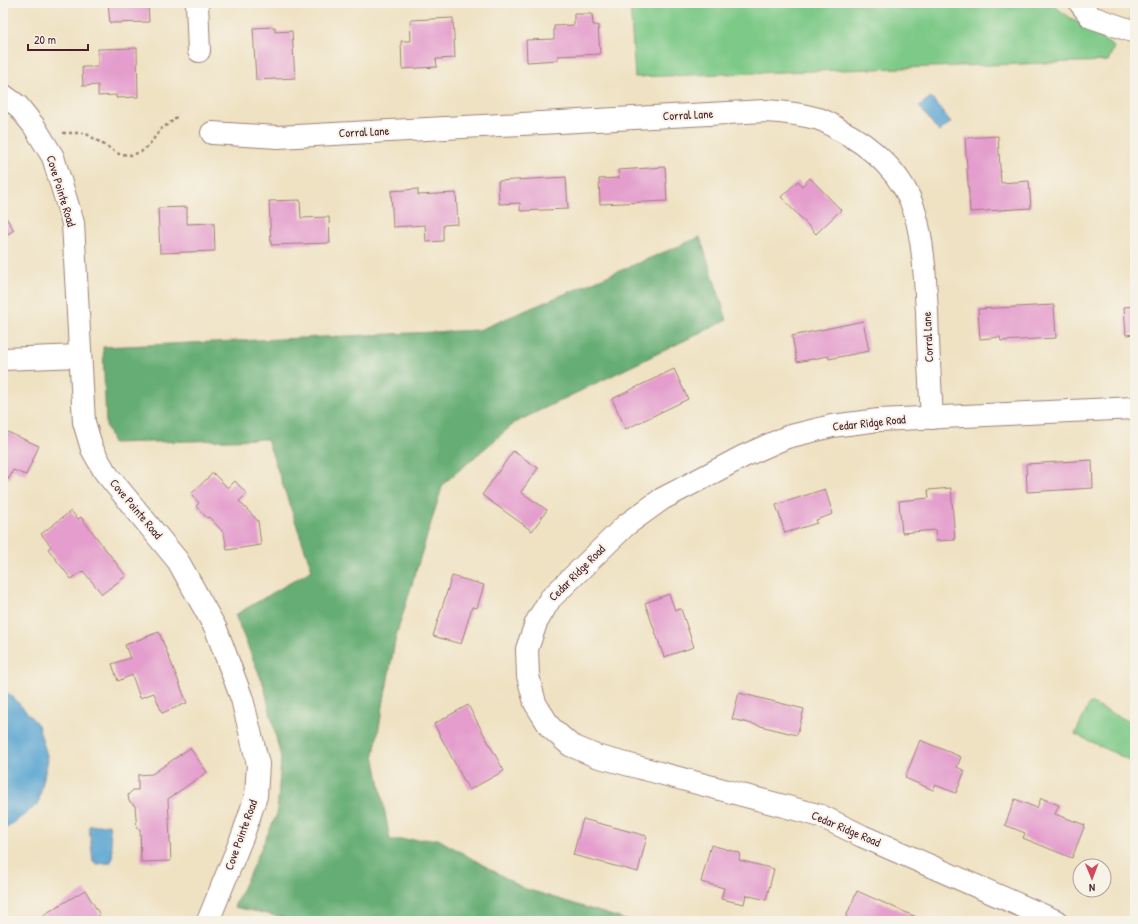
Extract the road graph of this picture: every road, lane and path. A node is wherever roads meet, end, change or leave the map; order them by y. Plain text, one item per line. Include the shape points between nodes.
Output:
1 (197, 3) edge
2 (1080, 3) edge
3 (1135, 32) edge
4 (199, 52) dead end
5 (3, 95) edge
6 (178, 114) dead end
7 (212, 133) dead end
8 (46, 145) junction
9 (80, 356) junction
10 (3, 359) edge
11 (1135, 408) edge
12 (932, 418) junction
13 (208, 921) edge
14 (1056, 921) edge

1 - 4 street
2 - 3 street via 1091,17
5 - 8 street, Cove Pointe Road via 18,106
6 - 8 path via 161,129 149,146 131,155 119,154 85,133 61,133
7 - 12 street, Corral Lane via 278,137 765,111 820,119 874,151 893,171 905,189 915,212 922,243 926,285
8 - 9 street, Cove Pointe Road via 53,157 74,223
9 - 10 street
9 - 13 street, Cove Pointe Road via 84,422 92,449 105,472 178,561 216,629 242,699 258,764 256,796
11 - 12 street, Cedar Ridge Road
12 - 14 street, Cedar Ridge Road via 879,420 832,426 787,437 744,456 662,499 626,525 550,599 536,623 527,649 528,676 535,703 550,727 570,745 596,756 820,816

